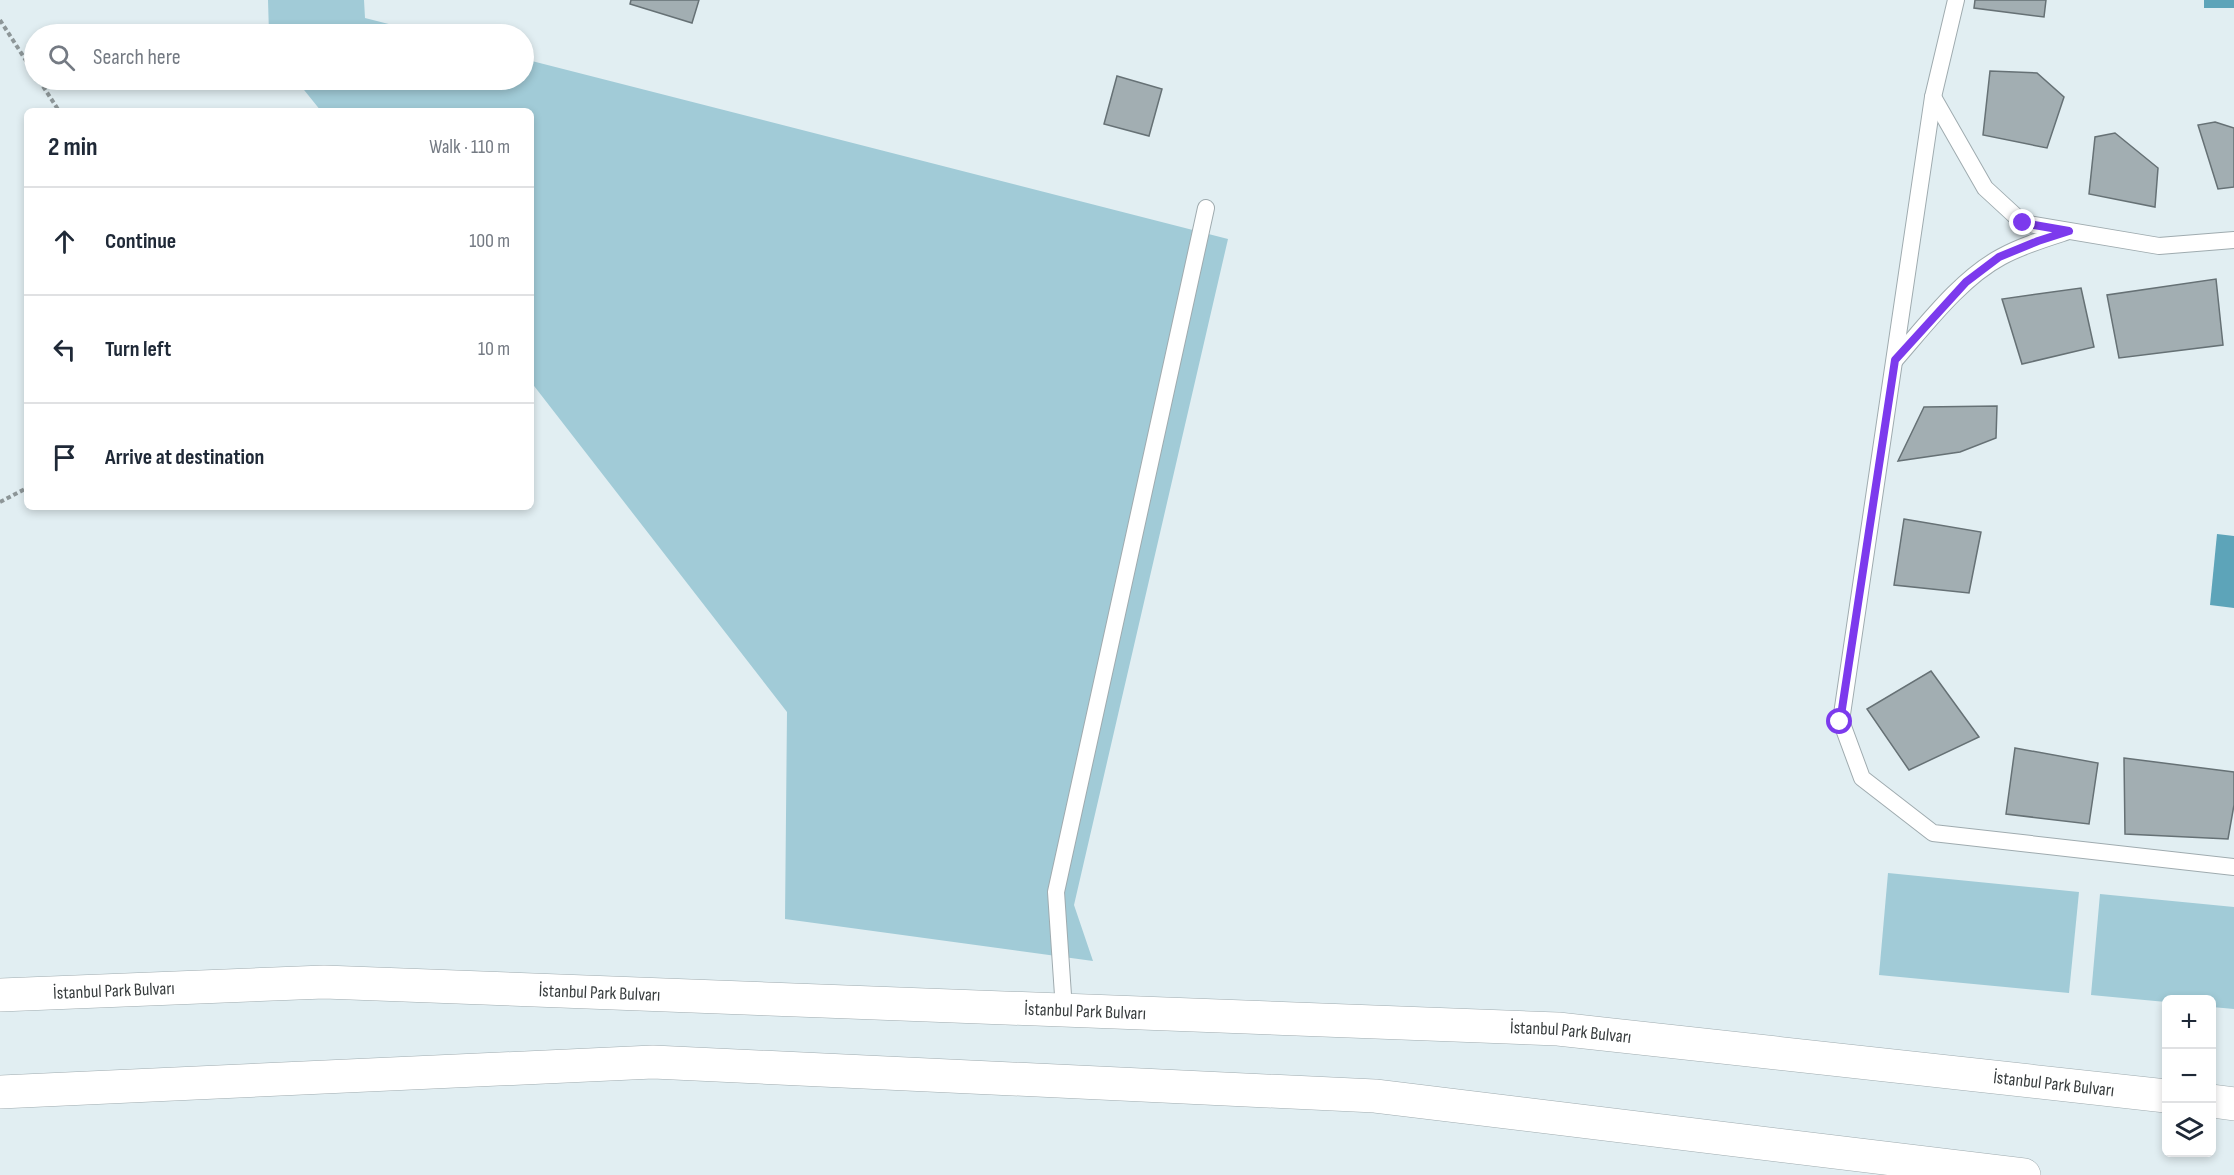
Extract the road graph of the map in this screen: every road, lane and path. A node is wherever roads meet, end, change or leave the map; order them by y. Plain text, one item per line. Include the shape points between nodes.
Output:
1 (1956, 0) edge
2 (0, 20) edge
3 (24, 57) edge
4 (45, 90) edge
5 (1933, 97) junction
6 (57, 108) edge
7 (1206, 208) dead end
8 (2069, 231) junction
9 (2234, 240) edge
10 (1895, 360) junction
11 (24, 490) edge
12 (0, 502) edge
13 (2234, 867) edge
14 (0, 996) edge
15 (1064, 1010) junction
16 (0, 1092) edge
17 (2162, 1096) edge
18 (2216, 1102) edge
19 (2234, 1104) edge
20 (2024, 1175) edge

1 - 5 lane
2 - 3 path
4 - 6 path
5 - 8 lane via 1985,188 2023,223
5 - 10 lane
7 - 15 lane via 1056,892
8 - 9 lane via 2159,246
8 - 10 lane via 1999,257 1966,282
10 - 13 lane via 1840,722 1862,778 1933,833
11 - 12 path
14 - 15 highway, İstanbul Park Bulvarı via 324,982
15 - 17 highway, İstanbul Park Bulvarı via 1558,1029
16 - 20 highway via 653,1062 1375,1096
18 - 19 highway

